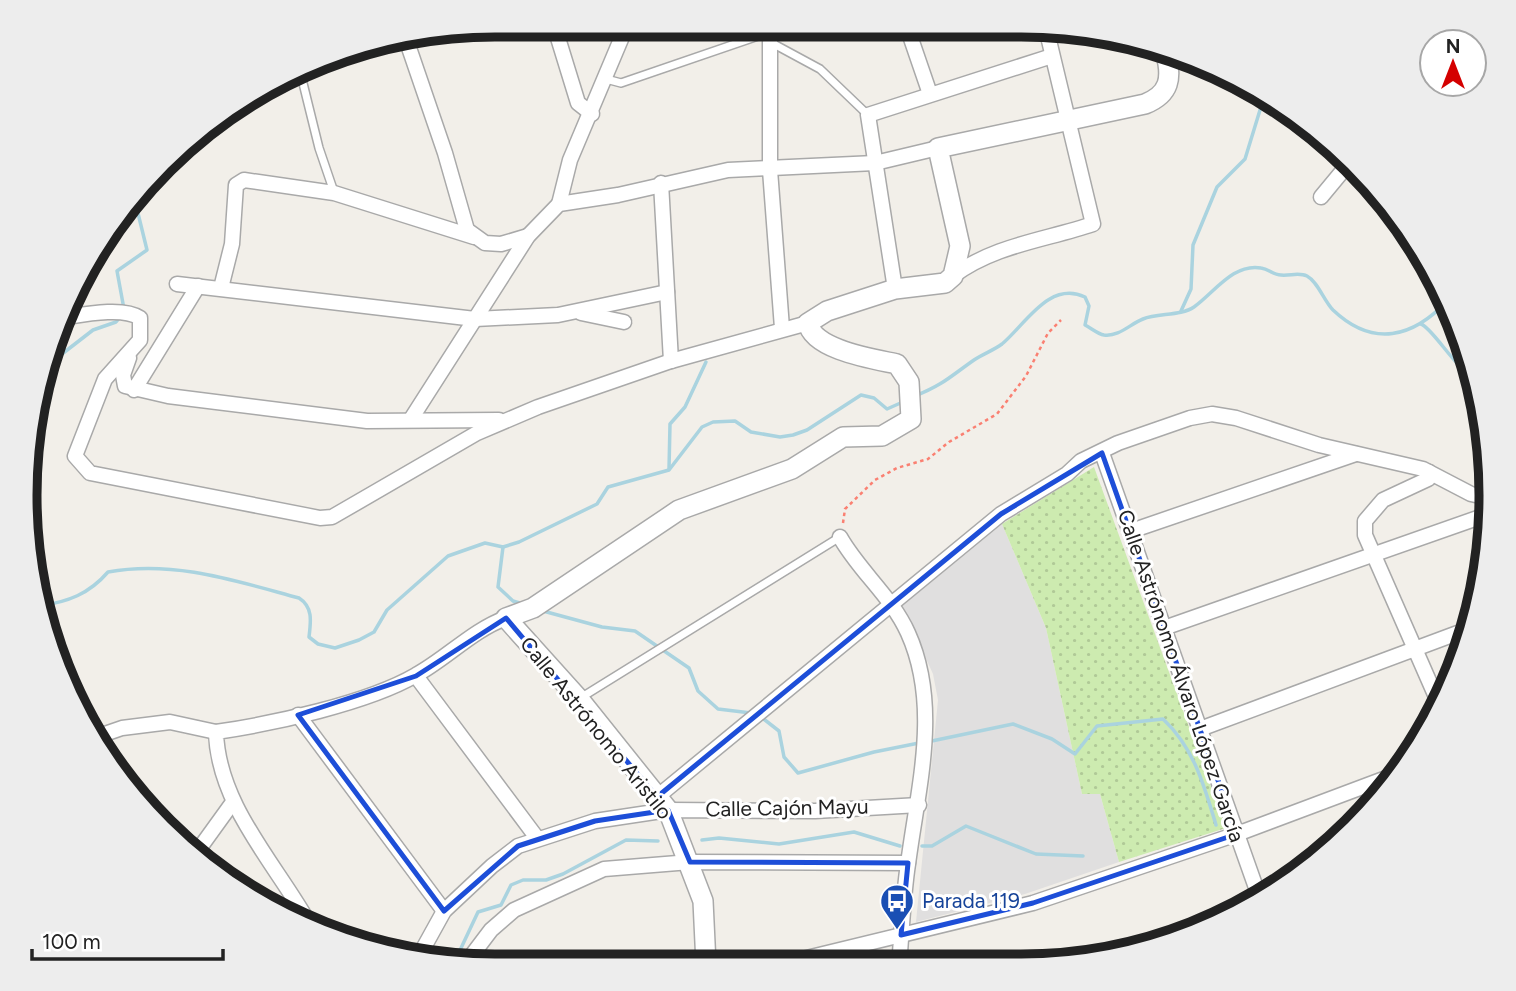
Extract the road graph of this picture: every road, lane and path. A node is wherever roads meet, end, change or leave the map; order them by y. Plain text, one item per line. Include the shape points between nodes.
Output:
1 (558, 37) edge
2 (623, 37) edge
3 (758, 37) edge
4 (770, 37) edge
5 (776, 37) edge
6 (910, 37) edge
7 (1048, 38) edge
8 (408, 46) edge
9 (1052, 56) junction
10 (1167, 61) edge
11 (607, 79) junction
12 (302, 80) edge
13 (930, 94) junction
14 (592, 114) junction
15 (868, 115) junction
16 (1068, 122) junction
17 (938, 148) junction
18 (875, 163) junction
19 (770, 170) junction
20 (1344, 170) edge
21 (662, 183) junction
22 (334, 193) junction
23 (1321, 197) dead end
24 (559, 204) junction
25 (528, 236) junction
26 (474, 237) junction
27 (953, 276) junction
28 (177, 284) dead end
29 (198, 286) junction
30 (221, 288) junction
31 (895, 289) junction
32 (667, 292) junction
33 (576, 312) junction
34 (74, 316) edge
35 (475, 319) junction
36 (1061, 320) dead end
37 (624, 322) dead end
38 (808, 323) junction
39 (782, 328) junction
40 (132, 350) junction
41 (671, 361) junction
42 (134, 390) junction
43 (430, 392) junction
44 (411, 419) junction
45 (447, 419) junction
46 (509, 419) junction
47 (1102, 453) junction
48 (1356, 454) junction
49 (1429, 472) junction
50 (1479, 496) edge
51 (1478, 518) edge
52 (1131, 531) junction
53 (840, 537) junction
54 (1374, 555) junction
55 (891, 606) junction
56 (506, 618) junction
57 (1164, 628) junction
58 (1458, 633) edge
59 (1415, 649) junction
60 (416, 676) junction
61 (1434, 693) edge
62 (579, 699) junction
63 (298, 715) junction
64 (1200, 729) junction
65 (216, 732) junction
66 (104, 734) edge
67 (1379, 781) edge
68 (233, 802) junction
69 (663, 803) junction
70 (919, 805) junction
71 (1237, 834) junction
72 (537, 838) junction
73 (201, 846) edge
74 (690, 862) junction
75 (908, 863) junction
76 (1256, 889) edge
77 (299, 905) junction
78 (296, 908) edge
79 (302, 911) edge
80 (444, 911) junction
81 (901, 935) junction
82 (424, 948) edge
83 (473, 953) edge
84 (706, 954) edge
85 (823, 954) edge
86 (900, 954) edge

1 - 14 street via 578,103
2 - 11 street
3 - 11 lane via 621,83
4 - 19 street
5 - 15 lane via 820,69
6 - 13 street
7 - 9 street
8 - 26 street via 467,230
9 - 13 street
9 - 16 street
10 - 16 street via 1169,83 1157,99
11 - 14 street
12 - 22 lane
13 - 15 street
14 - 24 street via 570,160
15 - 18 street
16 - 17 street
16 - 27 street via 1093,224 972,261
17 - 18 street
17 - 27 street via 960,246
18 - 19 street
18 - 31 street
19 - 21 street via 728,170
19 - 39 street
20 - 23 street
21 - 24 street
21 - 32 street
22 - 26 street
22 - 30 street via 257,180 236,185 232,244
24 - 25 street
25 - 26 street via 501,244
25 - 35 street
27 - 31 street via 932,286
28 - 29 street
29 - 30 street
29 - 42 street
30 - 35 street
31 - 38 street via 827,311
32 - 33 street
32 - 41 street
33 - 35 street
33 - 37 street
34 - 40 street via 132,313 140,318 142,329
35 - 43 street
36 - 53 path via 997,414 928,459 875,480 845,509
38 - 39 street
38 - 56 street via 816,337 830,345 897,364 909,382 911,419 882,436 843,437 792,469 679,510 533,608
39 - 41 street
40 - 42 street via 122,382
40 - 46 street via 105,379 92,407 75,456 83,469 307,516 332,517 433,456
41 - 46 street
42 - 44 street via 367,421
43 - 44 street
43 - 45 street via 430,405
44 - 45 street
45 - 46 street
47 - 48 street via 1118,443 1212,414
47 - 52 street, Calle Astrónomo Álvaro López García
47 - 55 street via 1081,461 1000,514
48 - 49 street
48 - 52 street
49 - 50 street
49 - 54 street via 1427,479 1370,511 1366,535
51 - 54 street
52 - 57 street, Calle Astrónomo Álvaro López García
53 - 55 street
53 - 62 lane
54 - 57 street
54 - 59 street
55 - 69 street
55 - 70 street via 911,641 927,697
56 - 60 street
56 - 62 street, Calle Astrónomo Aristilo
57 - 64 street, Calle Astrónomo Álvaro López García
58 - 59 street
59 - 61 street
59 - 64 street
60 - 63 street
60 - 72 street
62 - 69 street, Calle Astrónomo Aristilo
63 - 65 street
63 - 80 street
64 - 71 street, Calle Astrónomo Álvaro López García
65 - 66 street via 170,722
65 - 68 street via 217,756
67 - 71 street
68 - 73 street
68 - 77 street
69 - 70 street, Calle Cajón Mayu via 815,811
69 - 72 street, Calle Cajón Mayu
69 - 74 street, Calle Astrónomo Aristilo
70 - 75 street
71 - 76 street, Calle Astrónomo Álvaro López García
71 - 81 street via 1033,903
72 - 80 street, Calle Cajón Mayu via 492,866
74 - 75 street
74 - 83 street via 604,869 553,890 514,910
74 - 84 street, Calle Astrónomo Aristilo via 703,901
75 - 81 street
77 - 78 street
77 - 79 street
80 - 82 street, Calle Cajón Mayu
81 - 85 street
81 - 86 street

